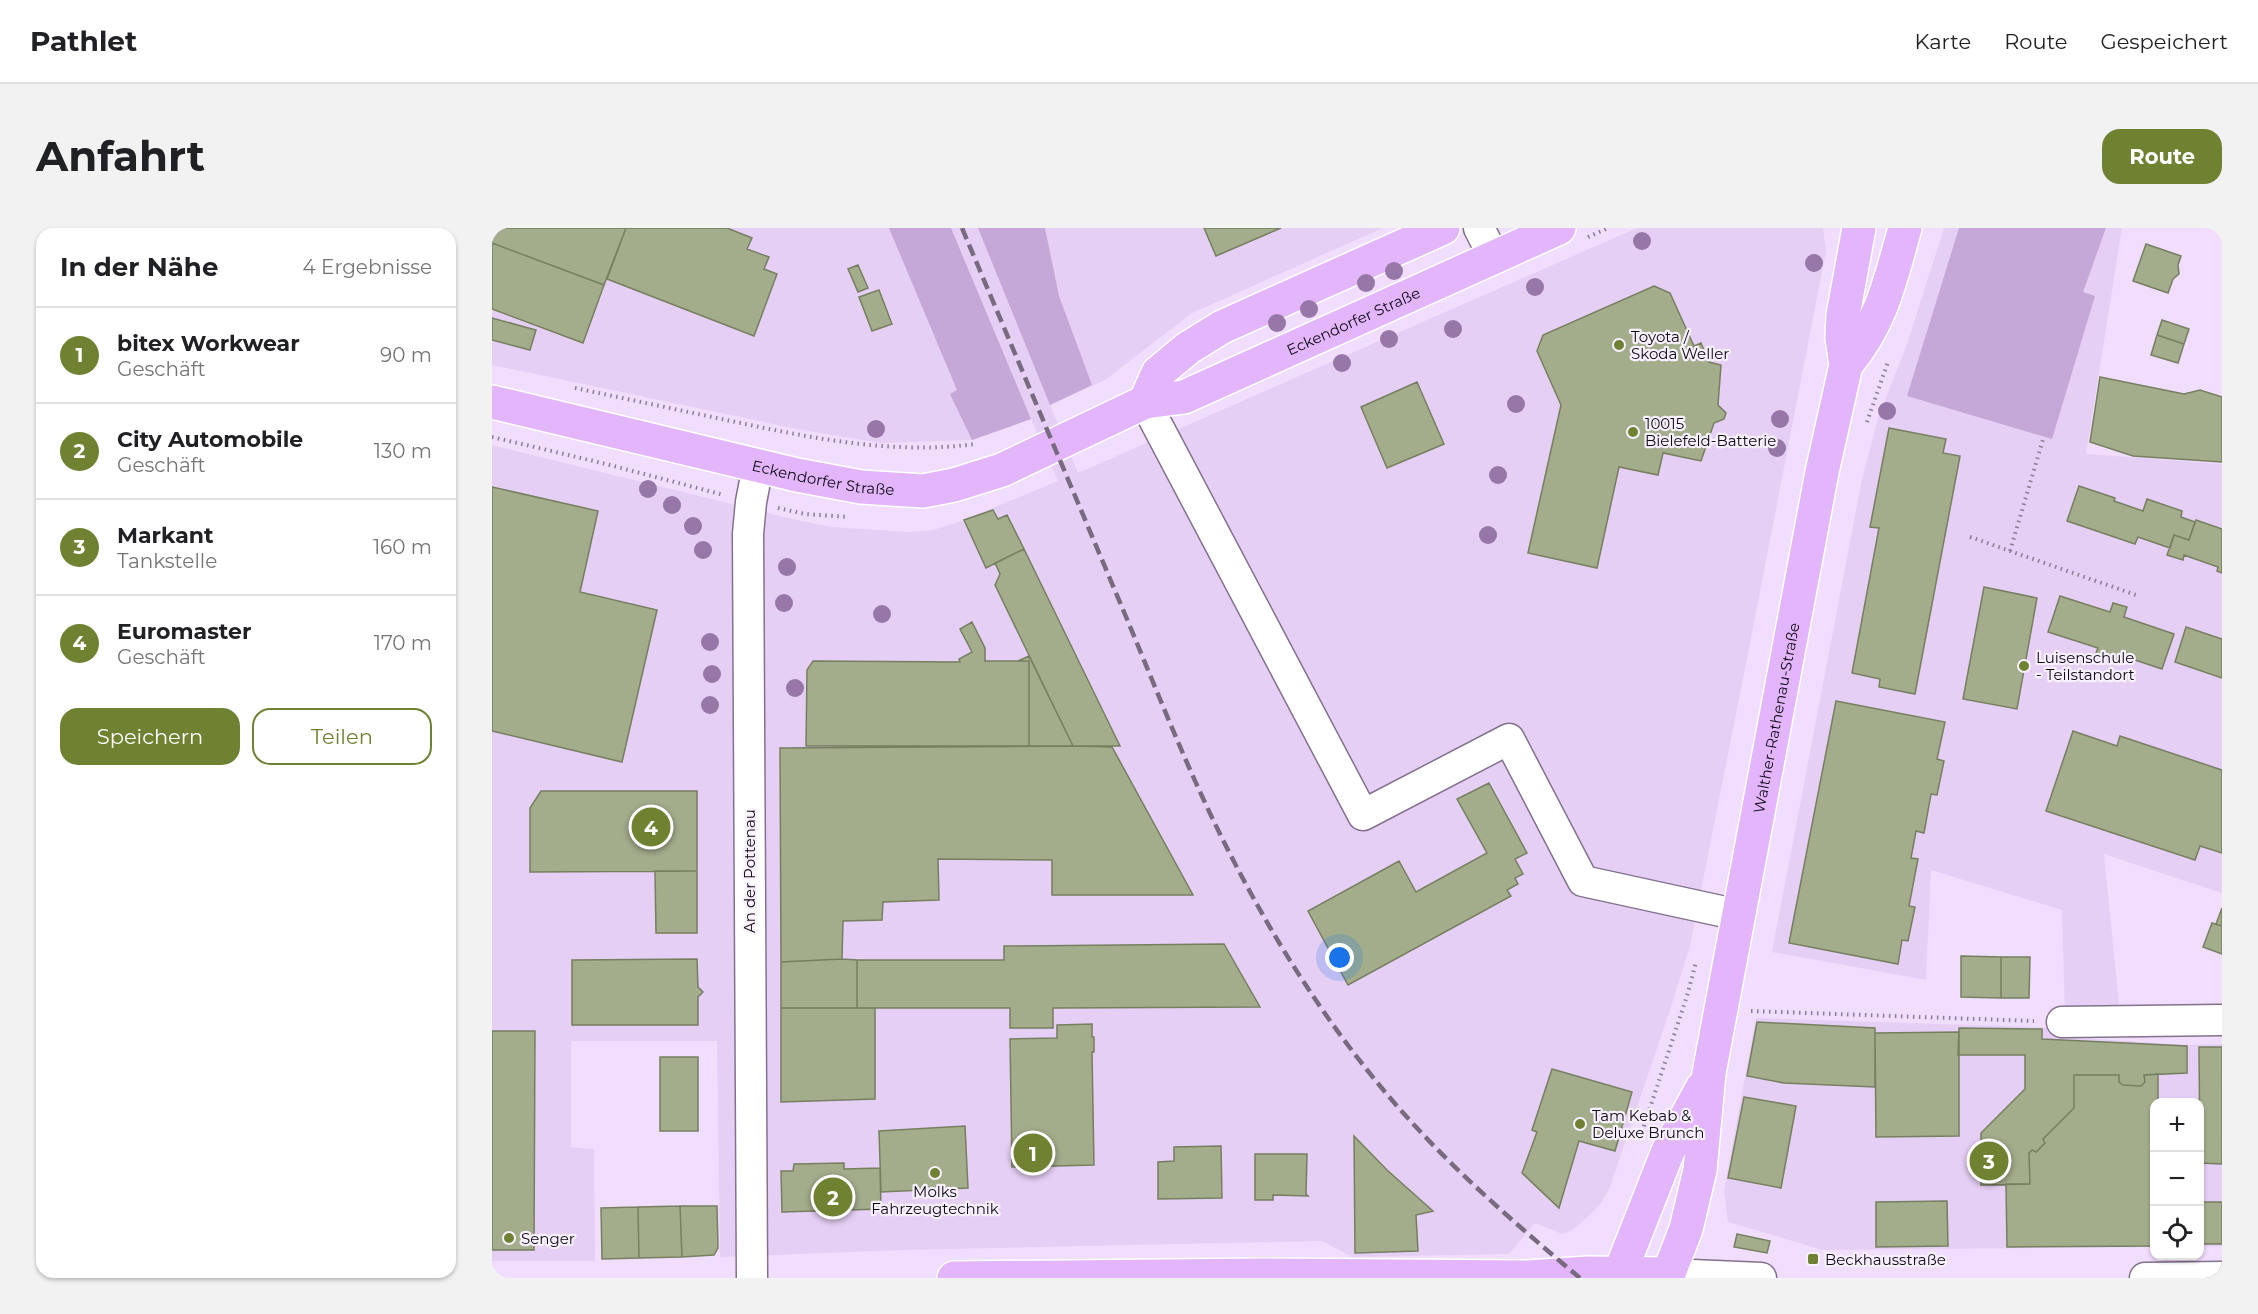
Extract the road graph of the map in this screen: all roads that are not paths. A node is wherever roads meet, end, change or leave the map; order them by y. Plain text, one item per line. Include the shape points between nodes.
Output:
1 (1405, 228) edge
2 (1443, 228) edge
3 (1479, 228) edge
4 (1559, 228) edge
5 (1858, 228) edge
6 (1905, 228) edge
7 (1382, 256) junction
8 (1494, 257) junction
9 (1846, 365) junction
10 (492, 402) edge
11 (1145, 402) junction
12 (758, 466) junction
13 (1739, 915) junction
14 (2222, 1020) edge
15 (2062, 1022) road end
16 (1709, 1073) junction
17 (1619, 1275) edge
18 (1668, 1276) edge
19 (2222, 1277) edge
20 (752, 1278) edge
21 (954, 1278) edge
22 (1761, 1278) edge
23 (2145, 1278) edge

1 - 7 street
2 - 7 main road
3 - 8 street
4 - 8 main road, Eckendorfer Straße
5 - 9 main road, Walther-Rathenau-Straße via 1842,315
6 - 9 main road, Walther-Rathenau-Straße via 1881,309 1863,344
7 - 11 main road via 1222,327 1188,348 1158,374
8 - 11 main road, Eckendorfer Straße via 1184,397
9 - 13 main road, Walther-Rathenau-Straße via 1822,472
10 - 12 main road, Eckendorfer Straße
11 - 12 main road, Eckendorfer Straße via 1002,470 923,491 861,487
11 - 13 street via 1363,815 1509,739 1583,881
12 - 20 street, An der Pottenau via 748,534
13 - 16 main road, Walther-Rathenau-Straße
14 - 15 street
16 - 17 main road, Walther-Rathenau-Straße via 1668,1151
16 - 18 main road, Walther-Rathenau-Straße via 1700,1170 1686,1229
17 - 18 main road
17 - 21 main road via 1588,1272 1528,1277
18 - 22 street
19 - 23 street

